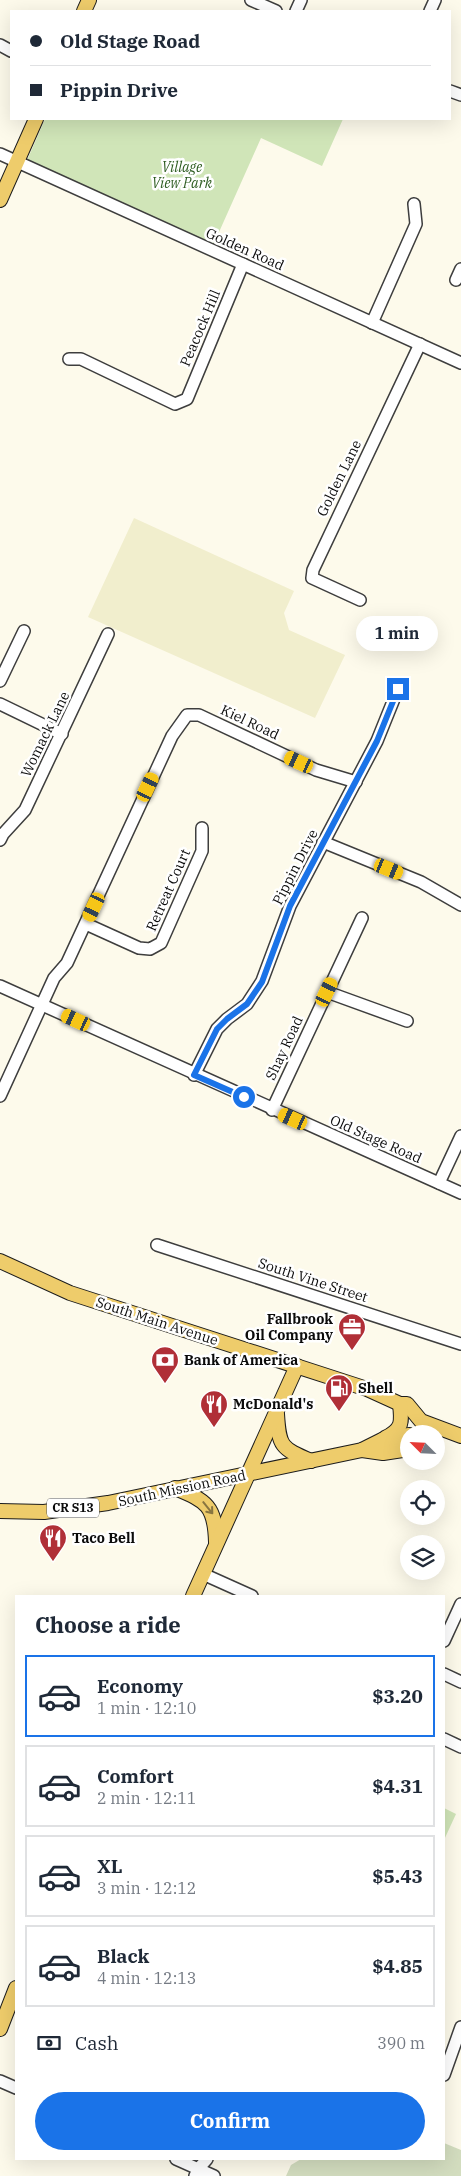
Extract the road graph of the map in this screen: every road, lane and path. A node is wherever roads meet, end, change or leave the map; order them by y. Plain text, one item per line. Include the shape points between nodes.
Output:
1 (251, 0) edge
2 (274, 10) edge
3 (36, 120) edge
4 (0, 154) edge
5 (17, 162) junction
6 (0, 200) edge
7 (414, 204) dead end
8 (243, 264) junction
9 (372, 323) junction
10 (420, 344) junction
11 (69, 359) dead end
12 (461, 363) edge
13 (360, 600) dead end
14 (24, 631) dead end
15 (108, 634) dead end
16 (0, 680) edge
17 (398, 689) dead end
18 (0, 704) edge
19 (62, 734) junction
20 (356, 782) junction
21 (202, 828) dead end
22 (0, 840) edge
23 (323, 842) junction
24 (461, 905) edge
25 (362, 918) dead end
26 (86, 924) junction
27 (0, 986) edge
28 (327, 992) junction
29 (42, 1004) junction
30 (407, 1021) dead end
31 (194, 1075) junction
32 (0, 1096) edge
33 (272, 1110) junction
34 (461, 1136) edge
35 (439, 1184) junction
36 (461, 1193) edge
37 (157, 1245) dead end
38 (0, 1261) edge
39 (461, 1344) edge
40 (297, 1366) junction
41 (400, 1404) junction
42 (277, 1410) junction
43 (400, 1437) edge
44 (461, 1437) edge
45 (445, 1438) edge
46 (382, 1440) junction
47 (362, 1450) junction
48 (400, 1450) edge
49 (312, 1462) junction
50 (249, 1474) junction
51 (174, 1488) junction
52 (0, 1511) edge
53 (216, 1545) junction
54 (203, 1574) junction
55 (193, 1595) edge
56 (250, 1595) edge
57 (461, 1604) edge
58 (445, 1639) edge
59 (445, 1674) edge
60 (461, 1682) edge
61 (445, 1739) edge
62 (461, 1747) edge
63 (15, 1991) edge
64 (461, 2027) edge
65 (0, 2029) edge
66 (445, 2073) edge
67 (0, 2080) edge
68 (15, 2088) edge
69 (178, 2160) edge
70 (206, 2160) edge
71 (196, 2172) edge
72 (214, 2176) edge

1 - 2 street
3 - 5 main road
4 - 5 street, Golden Road
5 - 6 main road
5 - 8 street, Golden Road
7 - 9 street via 416,224
8 - 9 street, Golden Road
8 - 11 street, Peacock Hill via 183,401 175,404 81,359
9 - 10 street, Golden Road
10 - 12 street, Golden Road
10 - 13 street, Golden Lane via 313,570 312,578
14 - 16 street
15 - 19 street, Womack Lane
17 - 20 street, Pippin Drive
18 - 19 street
19 - 22 street, Womack Lane via 25,810
20 - 23 street, Pippin Drive
20 - 26 street, Kiel Road via 316,770 199,715 187,715 172,736
21 - 26 street, Retreat Court via 202,851 161,943 150,949 139,948
23 - 24 street via 421,882
23 - 31 street, Pippin Drive via 290,906 262,982 247,1004 217,1029
25 - 28 street, Shay Road
26 - 29 street
27 - 29 street, Old Stage Road
28 - 30 street
28 - 33 street, Shay Road
29 - 31 street, Old Stage Road
29 - 32 street
31 - 33 street, Old Stage Road
33 - 35 street, Old Stage Road
34 - 35 street
35 - 36 street, Old Stage Road
37 - 39 street, South Vine Street
38 - 40 main road, South Main Avenue via 70,1292
40 - 41 main road, South Main Avenue via 367,1389
40 - 42 main road
41 - 44 main road, South Main Avenue via 407,1404 421,1421
41 - 46 main road via 403,1419 400,1426
42 - 49 main road via 283,1446
42 - 50 main road
43 - 46 main road, South Mission Road / CR S13
44 - 45 main road
46 - 47 main road, South Mission Road / CR S13
47 - 48 main road, South Mission Road / CR S13 via 383,1453
47 - 49 main road, South Mission Road / CR S13
49 - 50 main road, South Mission Road / CR S13
50 - 51 main road, South Mission Road / CR S13
50 - 53 main road
51 - 52 main road, South Mission Road / CR S13 via 44,1512
51 -> 53 main road via 209,1507 214,1520
53 - 54 main road
54 - 55 main road
54 - 56 street
57 - 58 street
59 - 60 street
61 - 62 street
63 - 65 main road
64 - 66 street
67 - 68 street
69 - 71 street
70 - 71 street
71 - 72 street

